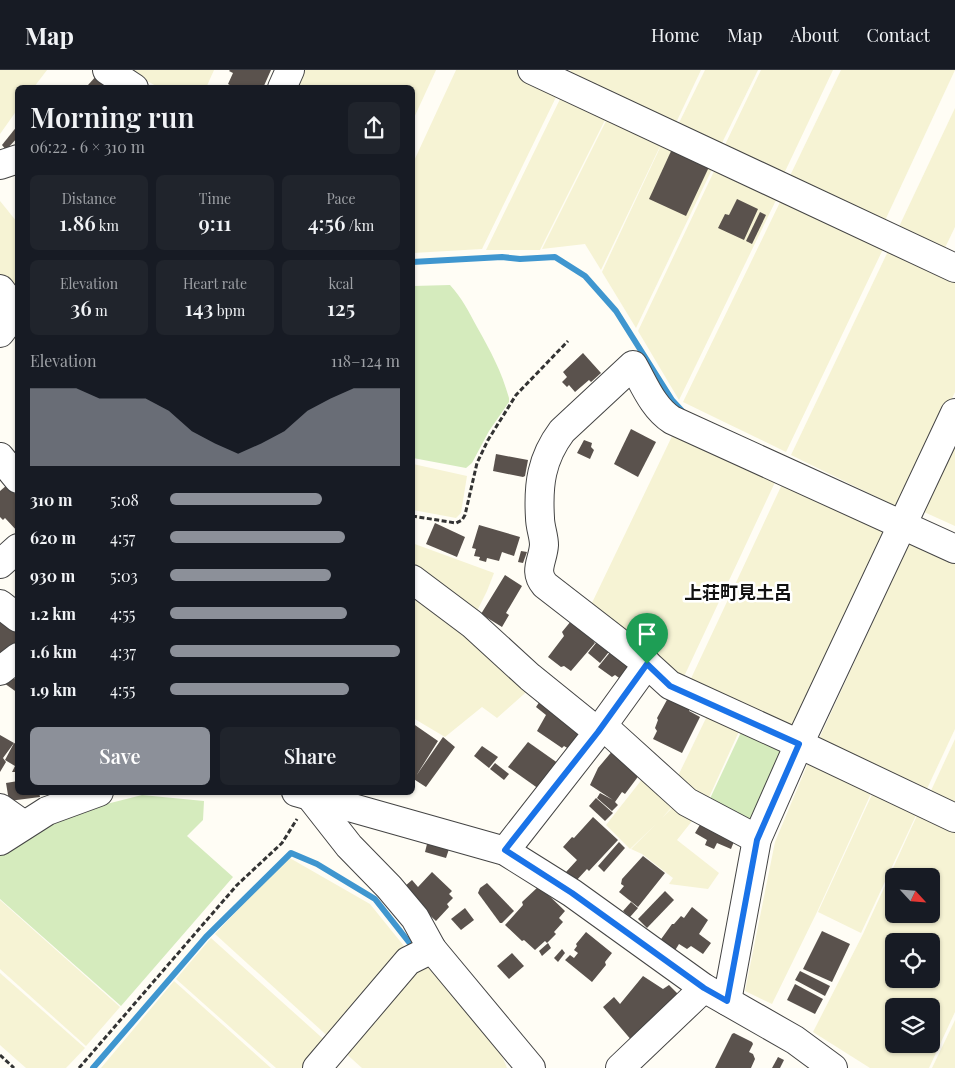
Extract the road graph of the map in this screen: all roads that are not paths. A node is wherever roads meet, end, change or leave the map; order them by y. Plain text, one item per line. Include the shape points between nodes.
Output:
1 (107, 70) edge
2 (290, 70) edge
3 (532, 70) edge
4 (130, 85) edge
5 (283, 85) edge
6 (15, 160) edge
7 (0, 165) edge
8 (955, 268) edge
9 (0, 289) edge
10 (15, 309) edge
11 (15, 314) edge
12 (0, 333) edge
13 (955, 413) edge
14 (902, 524) junction
15 (955, 549) edge
16 (15, 551) edge
17 (0, 564) edge
18 (415, 581) edge
19 (0, 604) edge
20 (15, 616) edge
21 (15, 658) edge
22 (647, 664) junction
23 (0, 671) edge
24 (601, 729) junction
25 (799, 744) junction
26 (91, 795) edge
27 (304, 795) edge
28 (306, 795) edge
29 (0, 808) edge
30 (955, 818) edge
31 (24, 825) junction
32 (757, 840) junction
33 (0, 841) edge
34 (505, 850) junction
35 (432, 949) junction
36 (716, 995) junction
37 (317, 1068) edge
38 (531, 1068) edge
39 (620, 1068) edge
40 (833, 1068) edge

1 - 4 street
2 - 5 street
3 - 8 street
6 - 7 street
9 - 10 street
11 - 12 street
13 - 14 street
14 - 15 street
14 - 22 street via 664,416 633,365 552,444 540,484 544,545 539,570 545,585
14 - 25 street
16 - 17 street
18 - 24 street via 472,624 530,677
19 - 20 street
21 - 23 street
22 - 24 street
22 - 25 street via 670,686
24 - 32 street via 687,802
24 - 34 street
25 - 30 street
25 - 32 street
26 - 31 street via 47,811
27 - 35 street via 415,918
28 - 34 street
29 - 31 street
31 - 33 street
32 - 36 street
34 - 36 street via 572,893
35 - 37 street via 408,962
35 - 38 street
36 - 39 street
36 - 40 street via 794,1040

